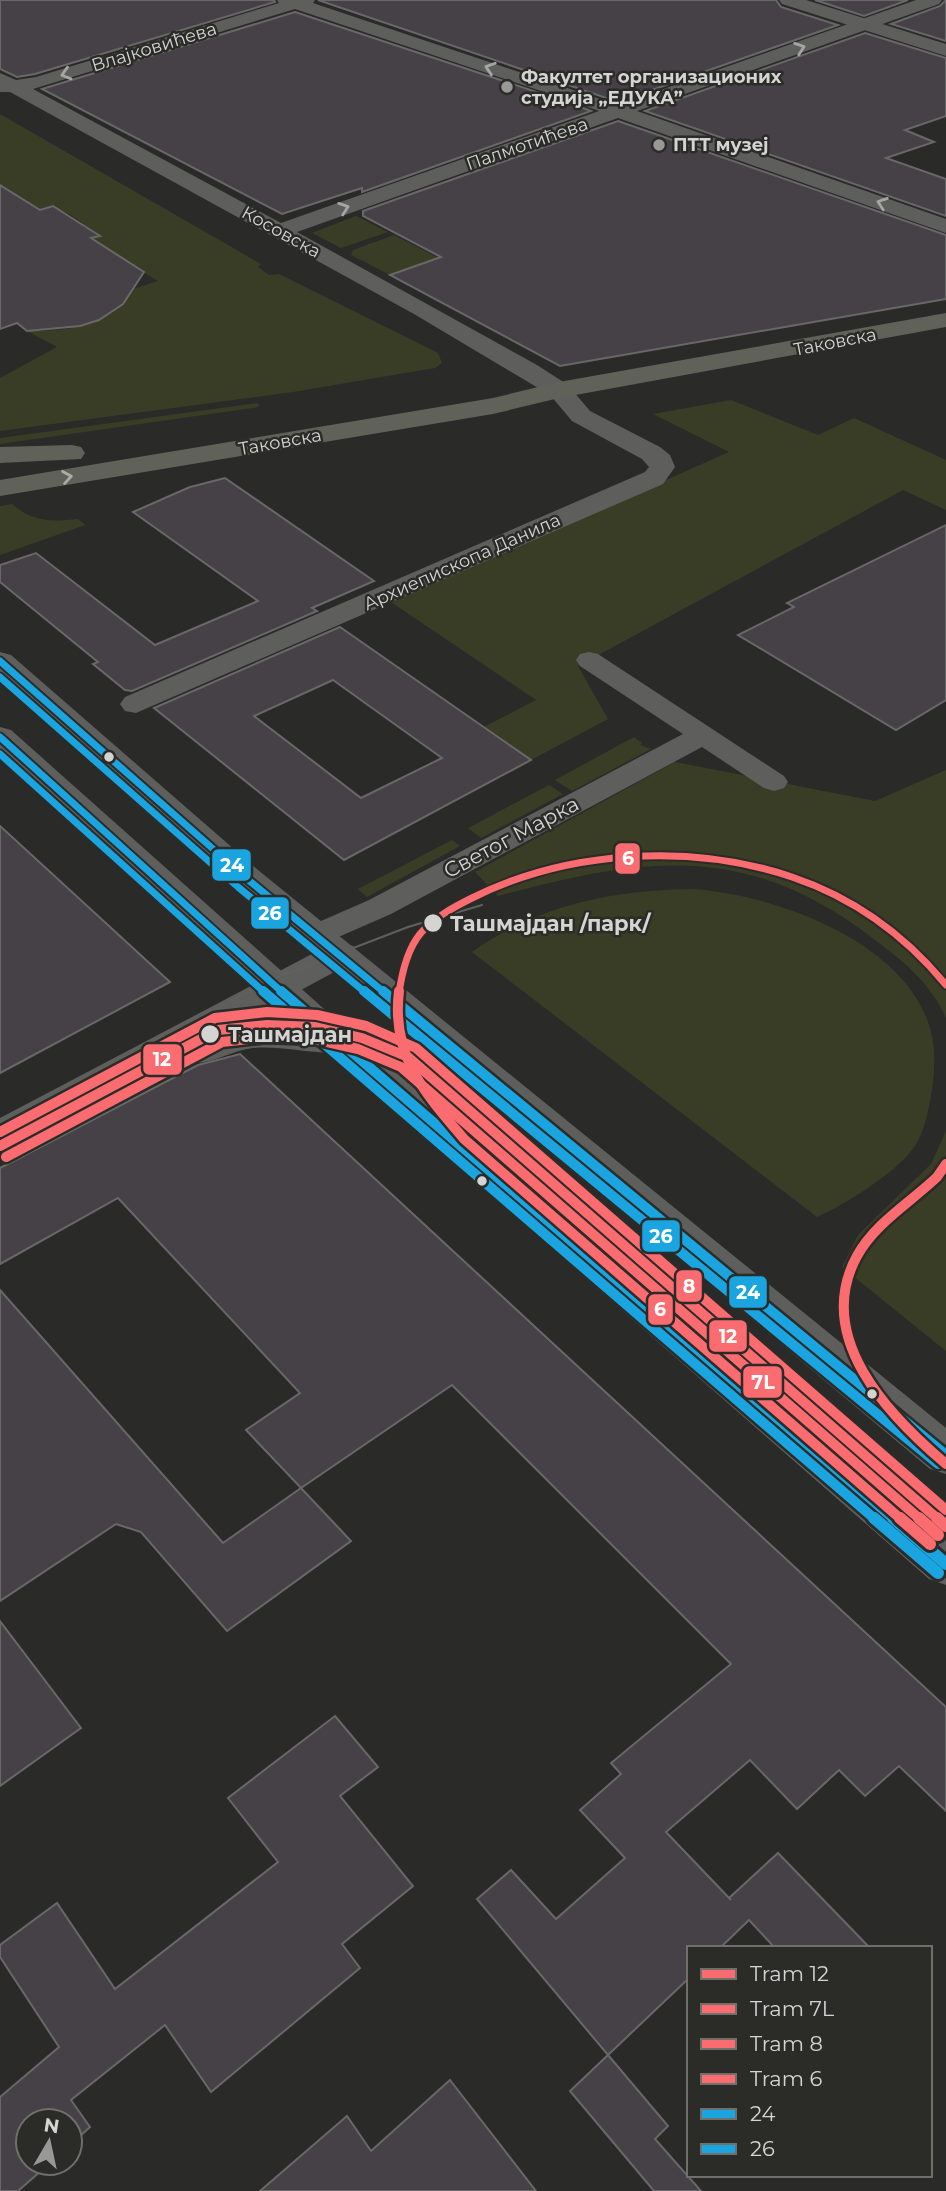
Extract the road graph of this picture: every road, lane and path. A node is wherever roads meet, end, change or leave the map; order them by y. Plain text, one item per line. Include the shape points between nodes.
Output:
1 (788, 0) edge
2 (933, 0) edge
3 (296, 1) edge
4 (868, 24) junction
5 (946, 50) edge
6 (4, 84) edge
7 (620, 111) junction
8 (946, 226) edge
9 (279, 231) junction
10 (946, 320) edge
11 (559, 390) junction
12 (72, 453) junction
13 (0, 455) edge
14 (0, 464) edge
15 (0, 488) edge
16 (589, 660) dead end
17 (0, 661) edge
18 (136, 704) dead end
19 (703, 735) junction
20 (0, 737) edge
21 (774, 782) dead end
22 (328, 945) junction
23 (278, 987) junction
24 (339, 1041) junction
25 (0, 1135) edge
26 (0, 1157) edge
27 (946, 1455) edge
28 (946, 1564) edge

1 - 4 street
2 - 4 street, Палмотићева
3 -> 6 street, Влајковићева via 38,83
7 -> 3 street
4 - 5 street
7 -> 4 street, Палмотићева
6 - 9 street, Косовска
8 -> 7 street
9 -> 7 street, Палмотићева
9 - 11 street, Косовска
10 - 11 main road, Таковска
11 - 12 main road, Таковска via 481,392
15 -> 11 main road, Таковска via 493,406
11 - 18 street, Архиепископа Данила via 581,416 661,461 660,473
12 - 13 main road
12 - 14 main road, Таковска
16 - 19 street
17 - 22 street
19 - 21 street
19 - 22 street, Светог Марка via 380,907
20 - 23 street
22 - 23 street
22 - 27 street
23 - 24 street
23 - 25 street
24 - 26 street via 264,1034 220,1041
24 - 28 street

